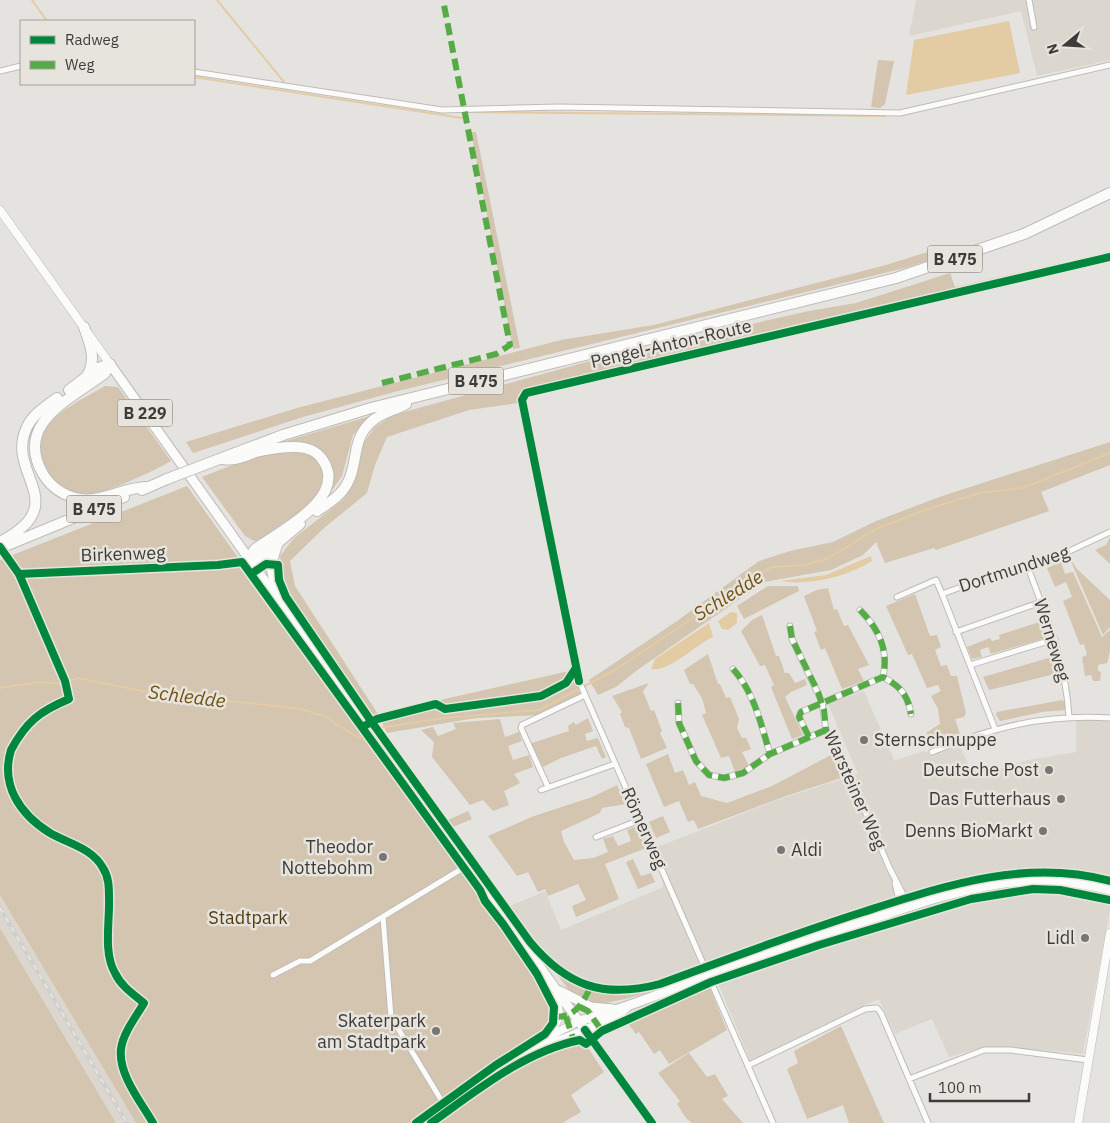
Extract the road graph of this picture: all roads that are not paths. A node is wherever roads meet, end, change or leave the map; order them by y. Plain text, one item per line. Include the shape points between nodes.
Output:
1 (1029, 0) edge
2 (1034, 27) dead end
3 (20, 66) edge
4 (1110, 66) edge
5 (0, 71) edge
6 (195, 72) edge
7 (1110, 193) edge
8 (0, 210) edge
9 (84, 328) junction
10 (110, 364) junction
11 (86, 377) junction
12 (414, 397) junction
13 (214, 461) junction
14 (147, 488) junction
15 (1110, 532) edge
16 (0, 542) edge
17 (277, 544) junction
18 (0, 549) edge
19 (8, 558) dead end
20 (248, 559) junction
21 (1026, 565) junction
22 (942, 594) junction
23 (277, 597) junction
24 (897, 597) dead end
25 (1041, 602) junction
26 (860, 610) dead end
27 (790, 626) dead end
28 (956, 632) junction
29 (1055, 639) junction
30 (970, 665) junction
31 (733, 669) dead end
32 (883, 677) junction
33 (579, 680) dead end
34 (585, 695) junction
35 (822, 702) junction
36 (678, 703) dead end
37 (911, 714) dead end
38 (1069, 717) junction
39 (1110, 718) edge
40 (995, 729) junction
41 (826, 730) junction
42 (809, 737) junction
43 (932, 752) dead end
44 (770, 754) junction
45 (615, 764) junction
46 (548, 787) junction
47 (541, 790) dead end
48 (640, 820) junction
49 (596, 837) dead end
50 (468, 865) junction
51 (894, 877) junction
52 (1110, 890) edge
53 (905, 908) junction
54 (384, 917) junction
55 (1110, 933) edge
56 (1107, 961) edge
57 (273, 975) dead end
58 (708, 976) junction
59 (557, 990) junction
60 (628, 1006) junction
61 (614, 1009) junction
62 (579, 1021) junction
63 (585, 1030) junction
64 (548, 1037) junction
65 (538, 1046) junction
66 (1088, 1060) junction
67 (749, 1065) junction
68 (909, 1079) junction
69 (446, 1108) junction
70 (424, 1123) edge
71 (652, 1123) edge
72 (773, 1123) edge
73 (928, 1123) edge
74 (1078, 1123) edge

1 - 2 street
3 - 5 street
4 - 6 street via 900,113 559,107 442,110
7 - 12 highway, B 475 via 1024,234 896,278
8 - 9 main road
9 - 10 main road
9 - 11 highway via 92,357 91,370
10 - 11 highway
10 - 14 highway via 105,373 46,416 36,442 37,460 50,483 74,498 98,498 131,488
10 - 20 main road, B 229
11 - 16 highway via 40,411 27,428 22,449 34,489 34,511 23,529
12 - 13 highway, B 475 via 318,423
12 - 17 highway via 369,423 357,443 350,477 344,488
13 - 14 highway, B 475, bridge
13 - 20 highway via 233,460 266,450 304,448 321,457 329,472 328,486 321,500 255,549
14 - 18 highway, B 475
15 - 21 street, Dortmundweg via 1044,562
17 - 20 highway via 261,557
17 - 23 highway via 271,564
19 - 20 street, Birkenweg via 19,574 218,565
20 - 23 main road, B 229
21 - 22 street, Dortmundweg
21 - 25 street, Werneweg
22 - 24 street, Dortmundweg via 936,580
22 - 28 street
23 - 50 main road, B 229
25 - 28 street
25 - 29 street, Werneweg
26 - 32 street via 873,622 882,641 886,662
27 - 35 street, Warsteiner Weg via 792,639
28 - 30 street
29 - 30 street
29 - 38 street, Werneweg via 1066,681
30 - 40 street
31 - 44 street via 744,681 752,698
32 - 35 street
32 - 37 street via 897,684 909,699
33 - 34 street, Römerweg
34 - 45 street, Römerweg
34 - 46 street via 522,725
35 - 41 street, Warsteiner Weg
35 - 42 street via 801,712 799,717
36 - 44 street via 680,723 696,760 709,774 724,778 743,773
38 - 39 street
38 - 40 street
40 - 43 street
41 - 42 street
41 - 51 street, Warsteiner Weg via 851,778
42 - 44 street
45 - 46 street
45 - 48 street, Römerweg
46 - 47 street
48 - 49 street
48 - 58 street, Römerweg
50 - 54 street
50 - 59 main road, B 229
51 - 53 street, Warsteiner Weg
51 - 53 street, Warsteiner Weg
52 - 53 main road via 1060,880 1032,879 983,886
53 - 58 main road via 815,936
54 - 57 street via 310,961 300,961
54 - 69 street via 391,1017
55 - 56 main road
56 - 66 main road
58 - 60 main road
58 - 67 street, Römerweg
59 - 61 main road via 591,1007
59 - 62 main road, B 229
59 - 64 main road via 559,1017
60 - 61 main road
60 - 63 main road via 617,1016
61 - 62 main road
62 - 63 main road, B 229
62 - 64 main road
63 - 65 main road
63 - 71 main road
64 - 65 main road
65 - 69 main road
66 - 68 street via 1011,1050 984,1050
66 - 74 main road
67 - 68 street via 865,1009 877,1008
67 - 72 street, Römerweg
68 - 73 street
69 - 70 main road

